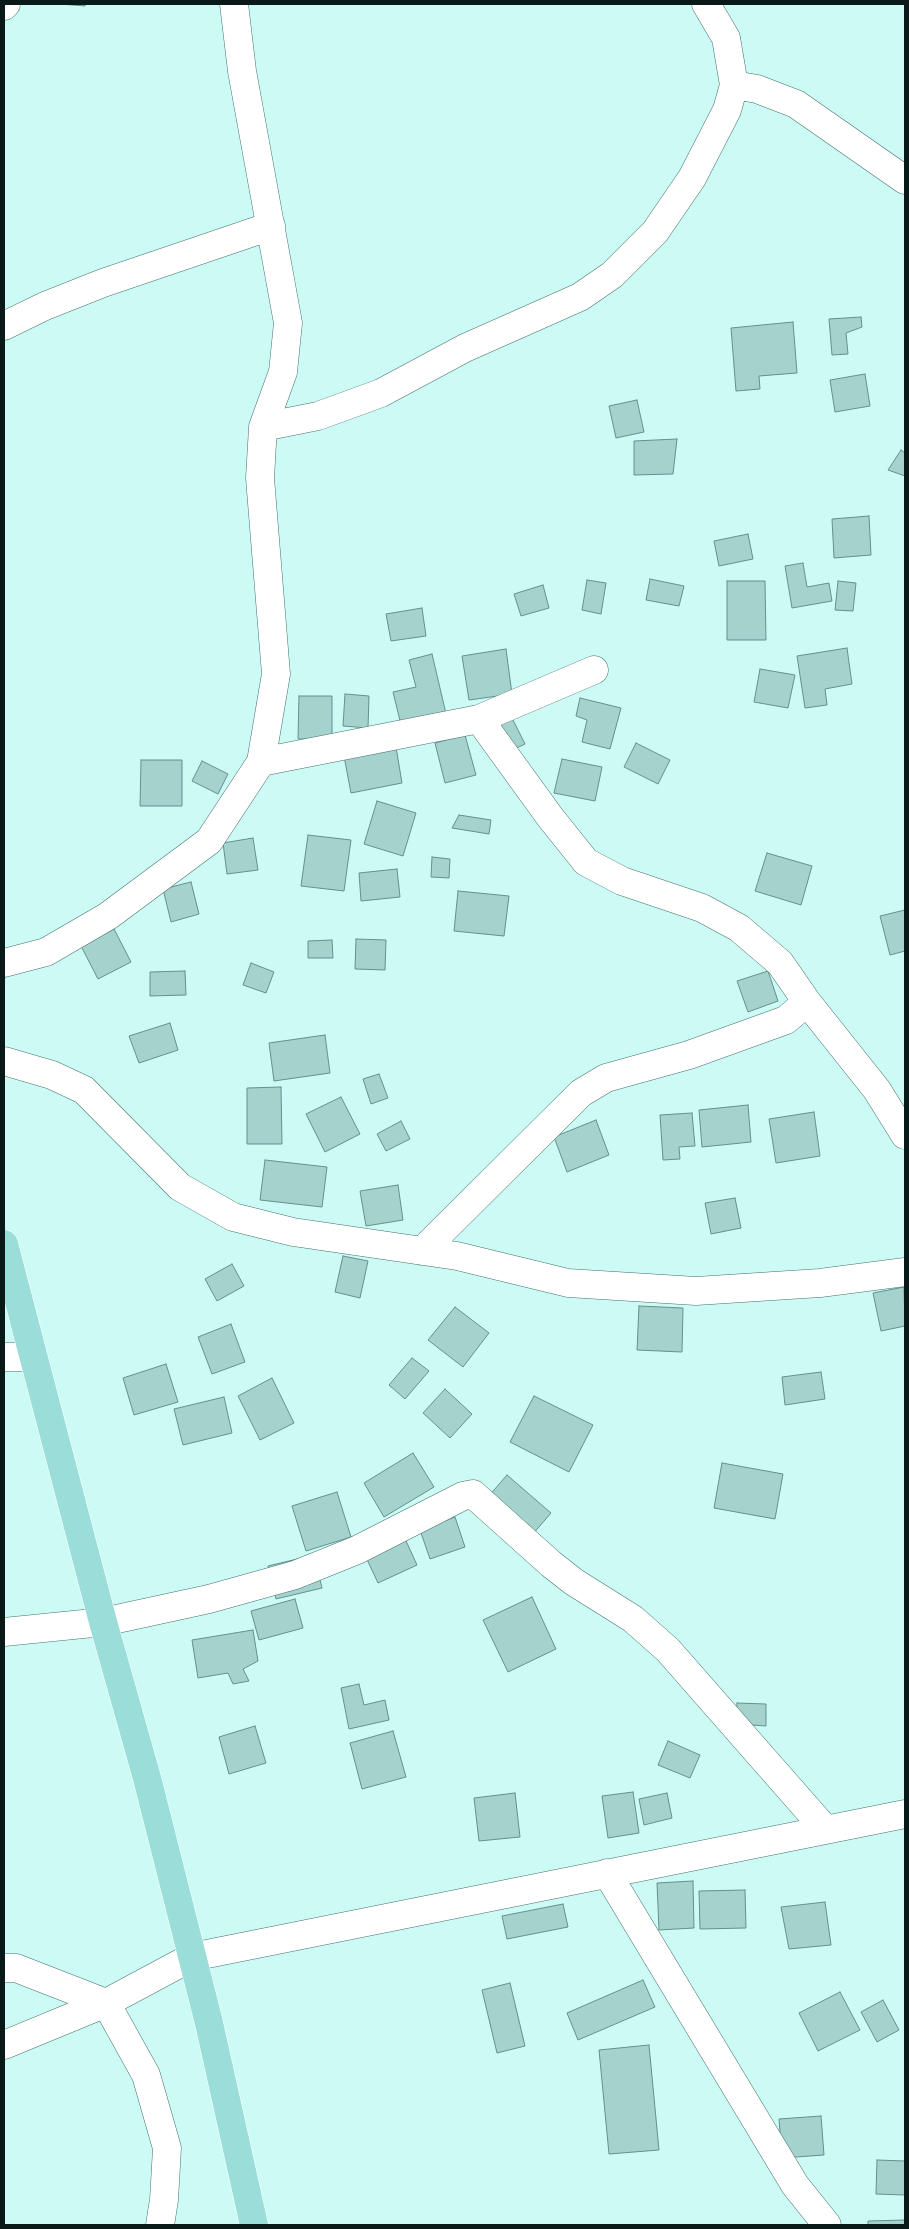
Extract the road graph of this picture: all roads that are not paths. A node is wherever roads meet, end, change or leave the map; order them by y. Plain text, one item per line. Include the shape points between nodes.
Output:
1 (234, 4) edge
2 (706, 4) edge
3 (734, 85) junction
4 (905, 180) edge
5 (271, 226) junction
6 (4, 326) edge
7 (263, 427) junction
8 (594, 670) dead end
9 (480, 719) junction
10 (261, 762) junction
11 (4, 964) edge
12 (807, 1002) junction
13 (4, 1061) edge
14 (905, 1135) edge
15 (4, 1244) edge
16 (422, 1251) junction
17 (905, 1272) edge
18 (4, 1357) edge
19 (32, 1357) junction
20 (103, 1622) junction
21 (4, 1632) edge
22 (905, 1814) edge
23 (825, 1830) junction
24 (607, 1873) junction
25 (192, 1957) junction
26 (4, 1968) edge
27 (106, 2002) junction
28 (4, 2045) edge
29 (160, 2225) edge
30 (254, 2225) edge
31 (826, 2225) edge

1 - 5 street via 242,70
2 - 3 street via 726,38
3 - 4 street via 757,89 796,104
3 - 7 street via 727,110 692,178 655,232 612,275 580,297 465,348 381,393 318,416
5 - 6 street via 95,286
5 - 7 street via 288,323 283,372
7 - 10 street via 260,478 276,674
8 - 9 street
9 - 10 street
9 - 12 street via 586,862 622,882 702,908 738,928 780,963
10 - 11 street via 209,841 108,916 46,952
12 - 14 street via 877,1090
12 - 16 street via 786,1020 689,1055 606,1078 581,1093
13 - 16 street via 52,1075 84,1090 180,1187 233,1216 292,1232
15 - 19 main road
16 - 17 street via 457,1256 568,1283 696,1291 820,1283
18 - 19 street
19 - 20 main road
20 - 21 street
20 - 23 street via 209,1599 295,1575 357,1550 463,1496 473,1494 551,1564 633,1619 668,1650
20 - 25 main road
22 - 23 street
23 - 24 street
24 - 25 street
24 - 31 street via 795,2185
25 - 27 street
25 - 30 main road
26 - 27 street via 16,1968
27 - 28 street
27 - 29 street via 146,2075 167,2148

